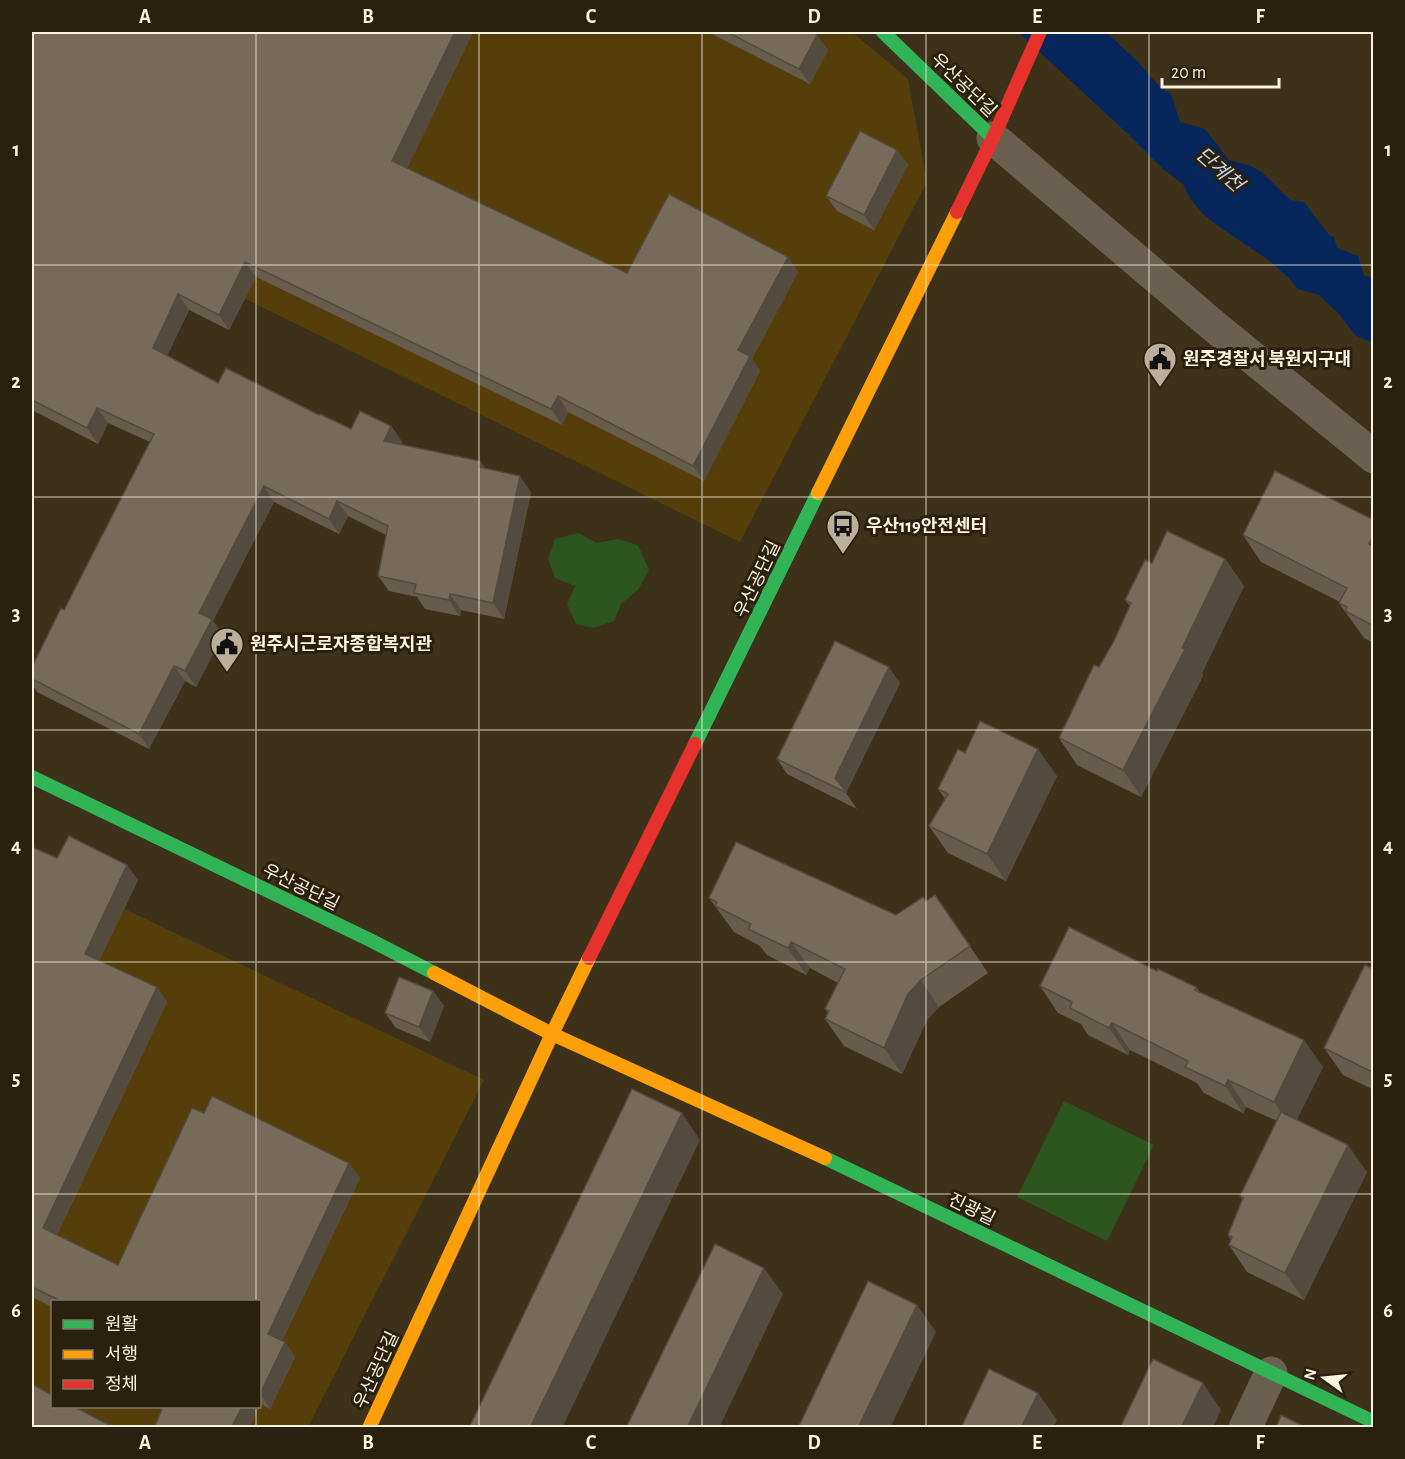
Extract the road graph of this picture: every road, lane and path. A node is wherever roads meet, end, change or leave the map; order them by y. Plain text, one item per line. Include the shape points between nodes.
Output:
1 (883, 32) edge
2 (1040, 32) edge
3 (993, 138) junction
4 (1374, 457) edge
5 (32, 777) edge
6 (552, 1034) junction
7 (1271, 1373) junction
8 (1374, 1422) edge
9 (369, 1428) edge
10 (1245, 1428) edge

1 - 3 street, 우산공단길
2 - 3 street, 우산공단길
3 - 4 street
3 - 6 street, 우산공단길
5 - 6 street, 우산공단길 via 370,940
6 - 7 street, 진광길 via 815,1153
6 - 9 street, 우산공단길
7 - 8 street, 진광길
7 - 10 street

